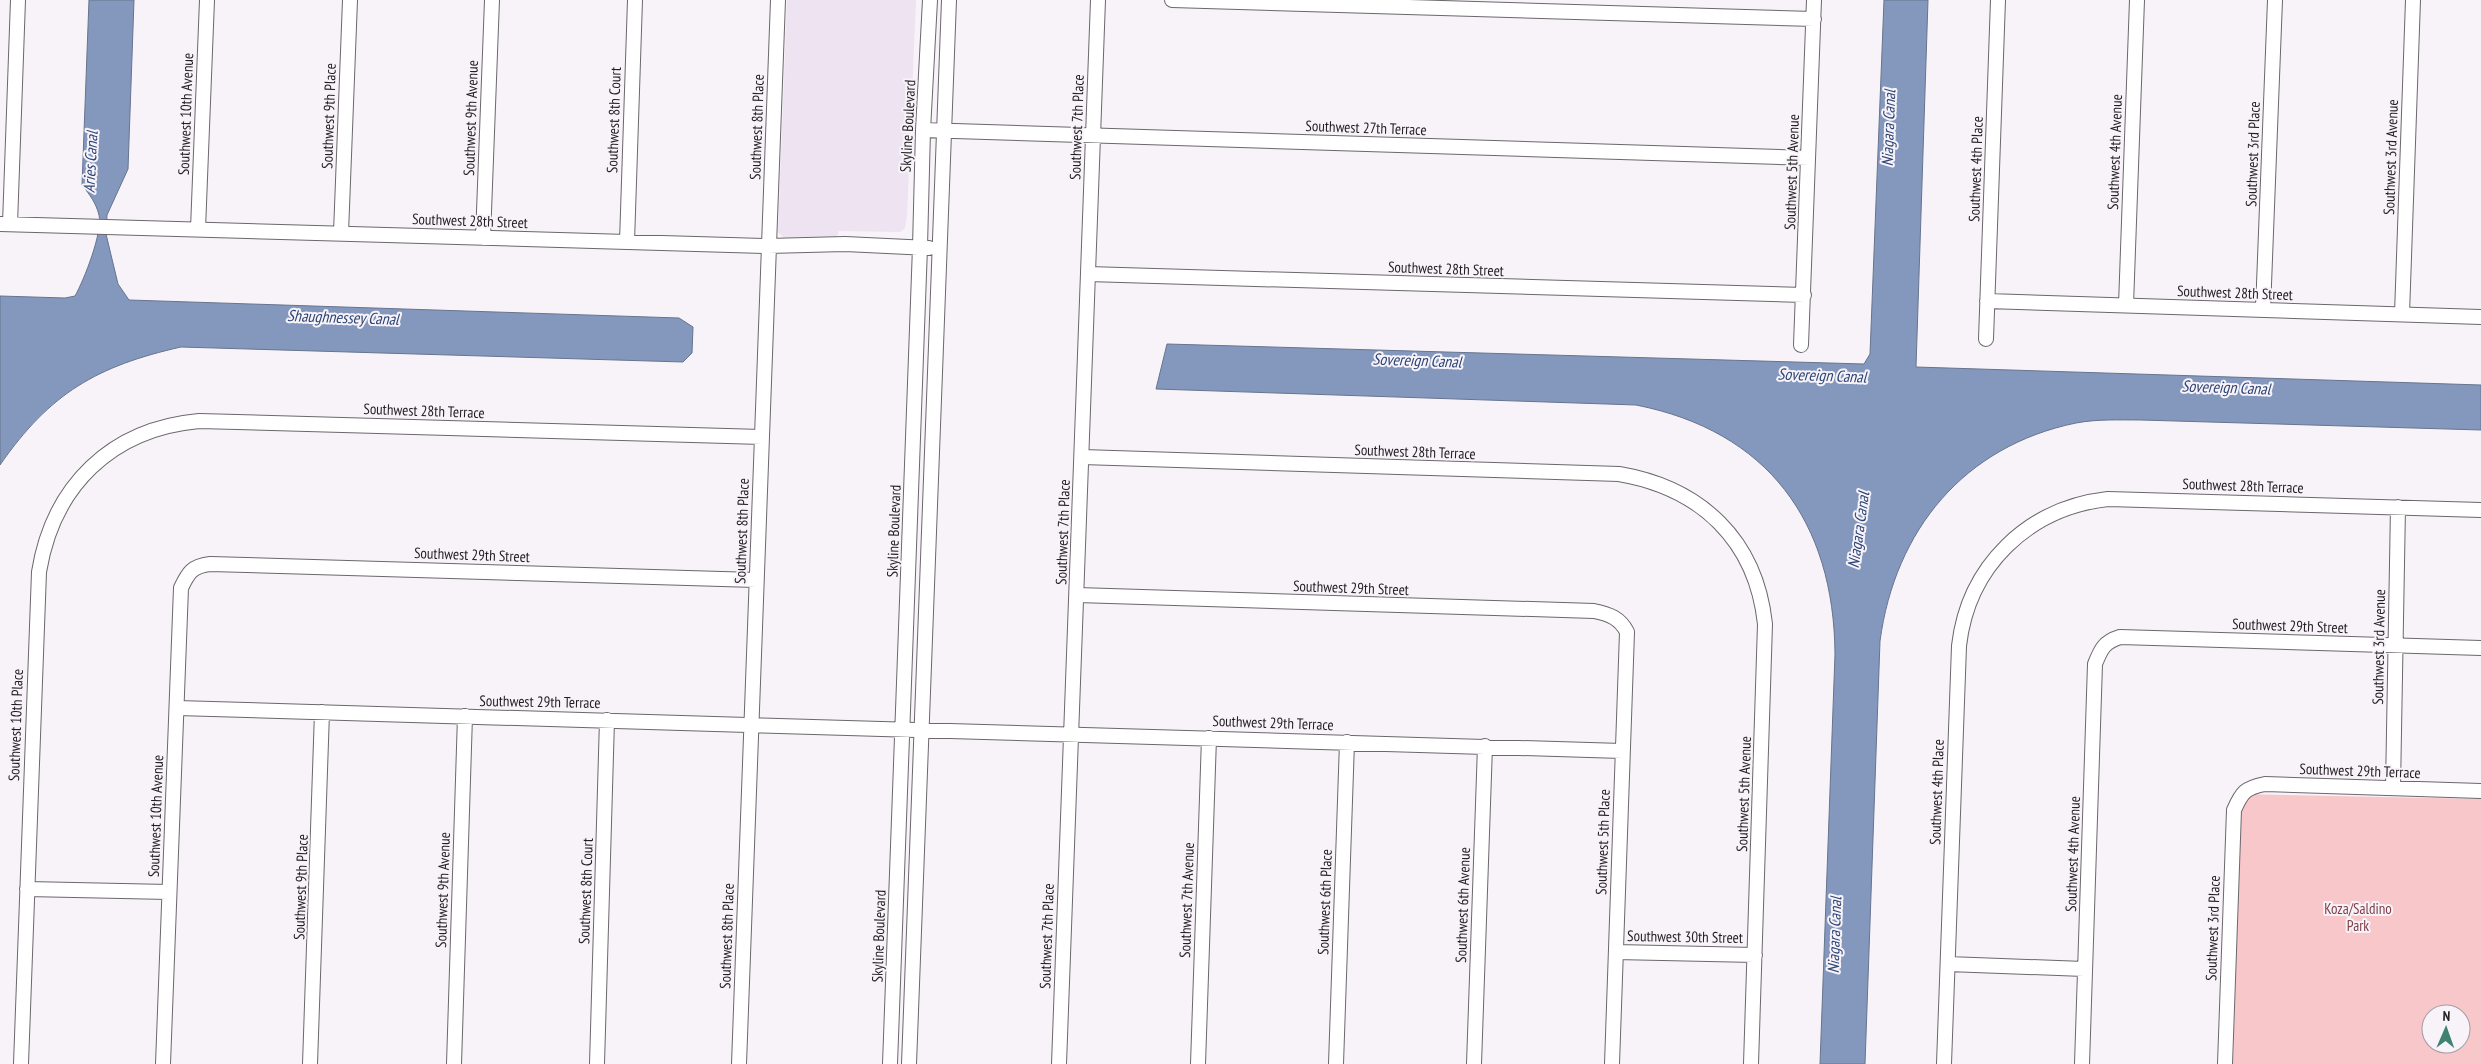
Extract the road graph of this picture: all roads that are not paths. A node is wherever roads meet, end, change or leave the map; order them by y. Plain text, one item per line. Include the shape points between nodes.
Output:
1 (18, 0) edge
2 (206, 0) edge
3 (350, 0) edge
4 (492, 0) edge
5 (635, 0) edge
6 (778, 0) edge
7 (930, 0) edge
8 (949, 0) edge
9 (1098, 0) edge
10 (1172, 0) edge
11 (1814, 0) edge
12 (1998, 0) edge
13 (2137, 0) edge
14 (2275, 0) edge
15 (2413, 0) edge
16 (1814, 19) junction
17 (922, 130) junction
18 (944, 131) junction
19 (1093, 136) junction
20 (1808, 158) junction
21 (5, 224) edge
22 (198, 229) junction
23 (341, 233) junction
24 (483, 238) junction
25 (627, 242) junction
26 (768, 246) junction
27 (920, 247) junction
28 (939, 248) junction
29 (1088, 274) junction
30 (1804, 295) junction
31 (1987, 301) junction
32 (2126, 306) junction
33 (2263, 310) junction
34 (2402, 314) junction
35 (2481, 317) edge
36 (1986, 339) dead end
37 (1802, 345) dead end
38 (762, 438) junction
39 (1082, 458) junction
40 (95, 463) joint
41 (2398, 508) junction
42 (2481, 510) edge
43 (1729, 532) joint
44 (2014, 538) joint
45 (189, 570) joint
46 (756, 580) junction
47 (1077, 595) junction
48 (1622, 622) joint
49 (2395, 645) junction
50 (2101, 647) joint
51 (2481, 648) edge
52 (177, 708) junction
53 (322, 712) junction
54 (465, 716) junction
55 (608, 720) junction
56 (751, 725) junction
57 (903, 729) junction
58 (922, 729) junction
59 (1071, 734) junction
60 (1209, 738) junction
61 (1347, 742) junction
62 (1485, 746) junction
63 (1622, 750) junction
64 (2393, 788) junction
65 (2481, 791) edge
66 (2241, 794) joint
67 (27, 889) junction
68 (169, 892) junction
69 (1616, 952) junction
70 (1755, 955) junction
71 (1948, 964) junction
72 (2084, 969) junction
73 (21, 1064) edge
74 (163, 1064) edge
75 (310, 1064) edge
76 (454, 1064) edge
77 (596, 1064) edge
78 (738, 1064) edge
79 (890, 1064) edge
80 (909, 1064) edge
81 (1059, 1064) edge
82 (1198, 1064) edge
83 (1336, 1064) edge
84 (1474, 1064) edge
85 (1612, 1064) edge
86 (1751, 1064) edge
87 (1944, 1064) edge
88 (2082, 1064) edge
89 (2225, 1064) edge

1 - 21 street
2 - 22 street, Southwest 10th Avenue
3 - 23 street, Southwest 9th Place
4 - 24 street, Southwest 9th Avenue
5 - 25 street, Southwest 8th Court
6 - 26 street, Southwest 8th Place
7 - 17 street, Skyline Boulevard
8 - 18 street
9 - 19 street, Southwest 7th Place
10 - 16 street
11 - 16 street, Southwest 5th Avenue
12 - 31 street, Southwest 4th Place
13 - 32 street, Southwest 4th Avenue
14 - 33 street, Southwest 3rd Place
15 - 34 street, Southwest 3rd Avenue
16 - 20 street, Southwest 5th Avenue
17 - 18 street, Southwest 27th Terrace
17 - 27 street, Skyline Boulevard
18 - 19 street, Southwest 27th Terrace
18 - 28 street
19 - 20 street, Southwest 27th Terrace
19 - 29 street, Southwest 7th Place
20 - 30 street, Southwest 5th Avenue
21 - 22 street, Southwest 28th Street
22 - 23 street, Southwest 28th Street
23 - 24 street, Southwest 28th Street
24 - 25 street, Southwest 28th Street
25 - 26 street, Southwest 28th Street
26 - 27 street, Southwest 28th Street via 845,244
26 - 38 street, Southwest 8th Place
27 - 28 street, Southwest 28th Street
27 - 57 street, Skyline Boulevard
28 - 58 street
29 - 30 street, Southwest 28th Street
29 - 39 street, Southwest 7th Place
30 - 37 street, Southwest 5th Avenue
31 - 32 street, Southwest 28th Street
31 - 36 street, Southwest 4th Place
32 - 33 street, Southwest 28th Street
33 - 34 street, Southwest 28th Street
34 - 35 street, Southwest 28th Street
38 - 40 street, Southwest 28th Terrace via 199,421 173,424 139,435
38 - 46 street, Southwest 8th Place
39 - 43 street, Southwest 28th Terrace via 1619,474 1660,484 1684,495 1707,510
39 - 47 street, Southwest 7th Place
40 - 67 street, Southwest 10th Place via 58,511 40,564
41 - 42 street, Southwest 28th Terrace
41 - 44 street, Southwest 28th Terrace via 2108,499 2083,503 2046,516
41 - 49 street, Southwest 3rd Avenue
43 - 70 street, Southwest 5th Avenue via 1754,576 1765,624
44 - 71 street, Southwest 4th Place via 1997,554 1978,582 1960,632
45 - 46 street, Southwest 29th Street via 210,564
45 - 52 street, Southwest 10th Avenue via 181,588
46 - 56 street, Southwest 8th Place
47 - 48 street, Southwest 29th Street via 1594,612 1607,613
47 - 59 street, Southwest 7th Place
48 - 63 street, Southwest 5th Place via 1627,632
49 - 50 street, Southwest 29th Street via 2120,637
49 - 51 street, Southwest 29th Street
49 - 64 street, Southwest 3rd Avenue
50 - 72 street, Southwest 4th Avenue via 2096,664
52 - 53 street, Southwest 29th Terrace
52 - 68 street, Southwest 10th Avenue
53 - 54 street, Southwest 29th Terrace
53 - 75 street, Southwest 9th Place
54 - 55 street, Southwest 29th Terrace
54 - 76 street, Southwest 9th Avenue
55 - 56 street, Southwest 29th Terrace
55 - 77 street, Southwest 8th Court
56 - 57 street, Southwest 29th Terrace
56 - 78 street, Southwest 8th Place
57 - 58 street, Southwest 29th Terrace
57 - 79 street, Skyline Boulevard
58 - 59 street, Southwest 29th Terrace
58 - 80 street
59 - 60 street, Southwest 29th Terrace
59 - 81 street, Southwest 7th Place
60 - 61 street, Southwest 29th Terrace
60 - 82 street, Southwest 7th Avenue
61 - 62 street, Southwest 29th Terrace
61 - 83 street, Southwest 6th Place
62 - 63 street, Southwest 29th Terrace
62 - 84 street, Southwest 6th Avenue
63 - 69 street, Southwest 5th Place
64 - 65 street, Southwest 29th Terrace
64 - 66 street, Southwest 29th Terrace via 2265,784
66 - 89 street, Southwest 3rd Place via 2234,810
67 - 68 street
67 - 73 street, Southwest 10th Place
68 - 74 street, Southwest 10th Avenue
69 - 70 street, Southwest 30th Street
69 - 85 street, Southwest 5th Place
70 - 86 street, Southwest 5th Avenue
71 - 72 street
71 - 87 street, Southwest 4th Place
72 - 88 street, Southwest 4th Avenue

